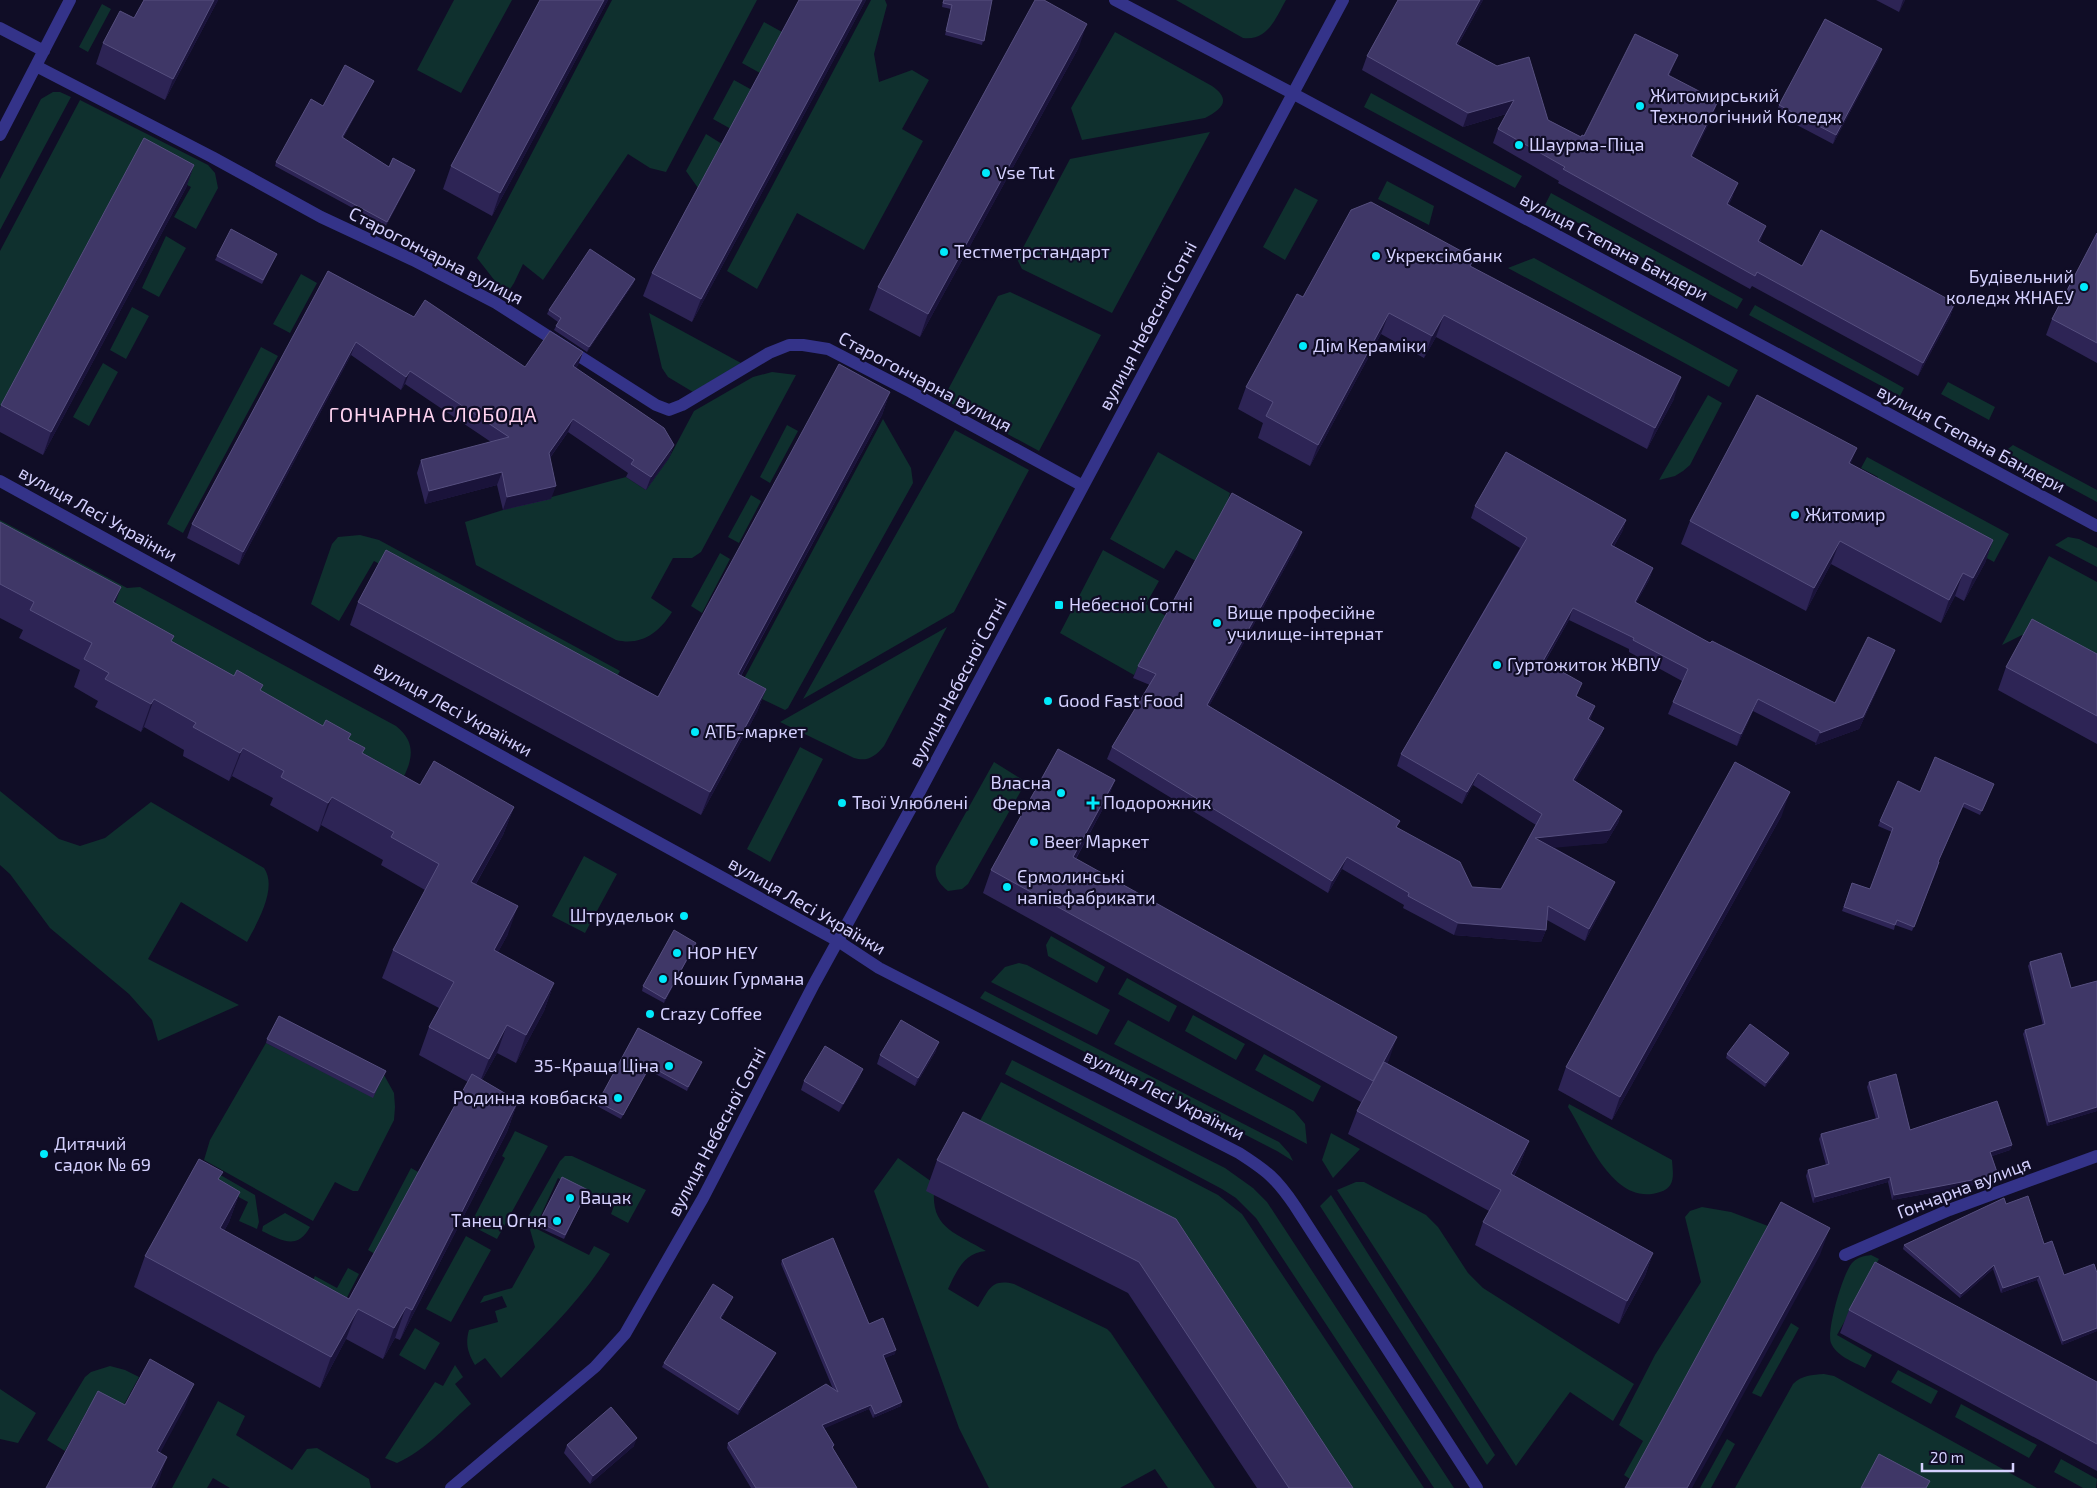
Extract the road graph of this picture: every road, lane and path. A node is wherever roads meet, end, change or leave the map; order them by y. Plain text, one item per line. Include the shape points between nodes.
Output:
1 (70, 0) edge
2 (1115, 0) edge
3 (1342, 0) edge
4 (0, 28) edge
5 (44, 51) junction
6 (36, 66) junction
7 (1292, 93) junction
8 (0, 135) edge
9 (0, 481) edge
10 (1083, 486) junction
11 (2097, 526) edge
12 (838, 941) junction
13 (2097, 1156) edge
14 (1845, 1256) dead end
15 (451, 1488) edge
16 (1477, 1488) edge

1 - 5 street
2 - 7 street, вулиця Степана Бандери
3 - 7 street, вулиця Небесної Сотні
4 - 5 street
5 - 6 street
6 - 8 street
6 - 10 street, Старогончарна вулиця via 321,217 496,303 656,405 669,410 682,405 769,353 789,345 828,349
7 - 10 street, вулиця Небесної Сотні
7 - 11 street, вулиця Степана Бандери
9 - 12 street, вулиця Лесі Українки
10 - 12 street, вулиця Небесної Сотні
12 - 15 street, вулиця Небесної Сотні via 703,1198 625,1334 595,1367
12 - 16 street, вулиця Лесі Українки via 879,968 1239,1153 1268,1171 1295,1206
13 - 14 street, Гончарна вулиця via 1949,1210

